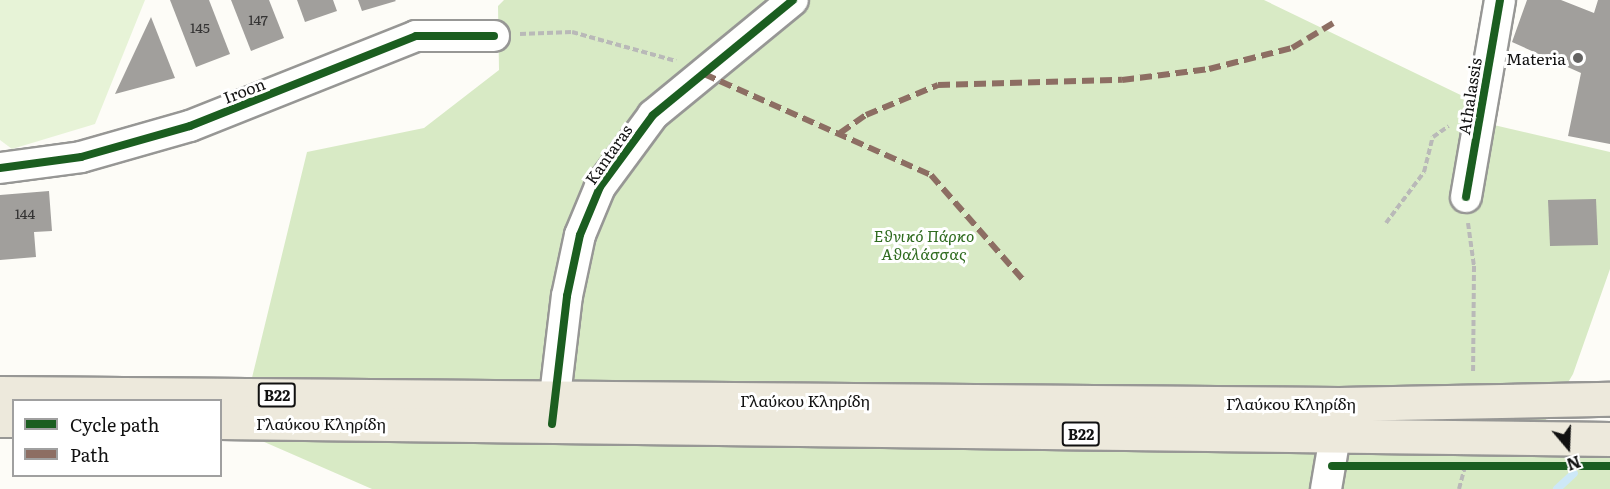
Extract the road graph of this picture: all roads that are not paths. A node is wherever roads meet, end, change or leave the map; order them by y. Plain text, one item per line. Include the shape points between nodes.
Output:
1 (793, 0) edge
2 (1500, 0) edge
3 (494, 36) road end
4 (0, 168) edge
5 (1466, 197) road end
6 (0, 393) edge
7 (184, 399) edge
8 (1610, 399) edge
9 (222, 400) edge
10 (1339, 404) junction
11 (553, 411) junction
12 (222, 422) edge
13 (1339, 439) junction
14 (1610, 439) edge
15 (1326, 489) edge

1 - 11 street, Kantaras via 632,140 586,214 567,296
2 - 5 street, Athalassis
3 - 4 street, Iroon via 416,36 190,126 81,157
6 - 7 main road, Γλαύκου Κληρίδη / B22
8 - 10 main road, Γλαύκου Κληρίδη / B22
9 - 11 main road, Γλαύκου Κληρίδη / B22
10 - 11 main road, Γλαύκου Κληρίδη / B22
10 - 13 street
11 - 12 main road, Γλαύκου Κληρίδη / B22
11 - 13 main road, Γλαύκου Κληρίδη / B22
13 - 14 main road, Γλαύκου Κληρίδη / B22
13 - 15 street

